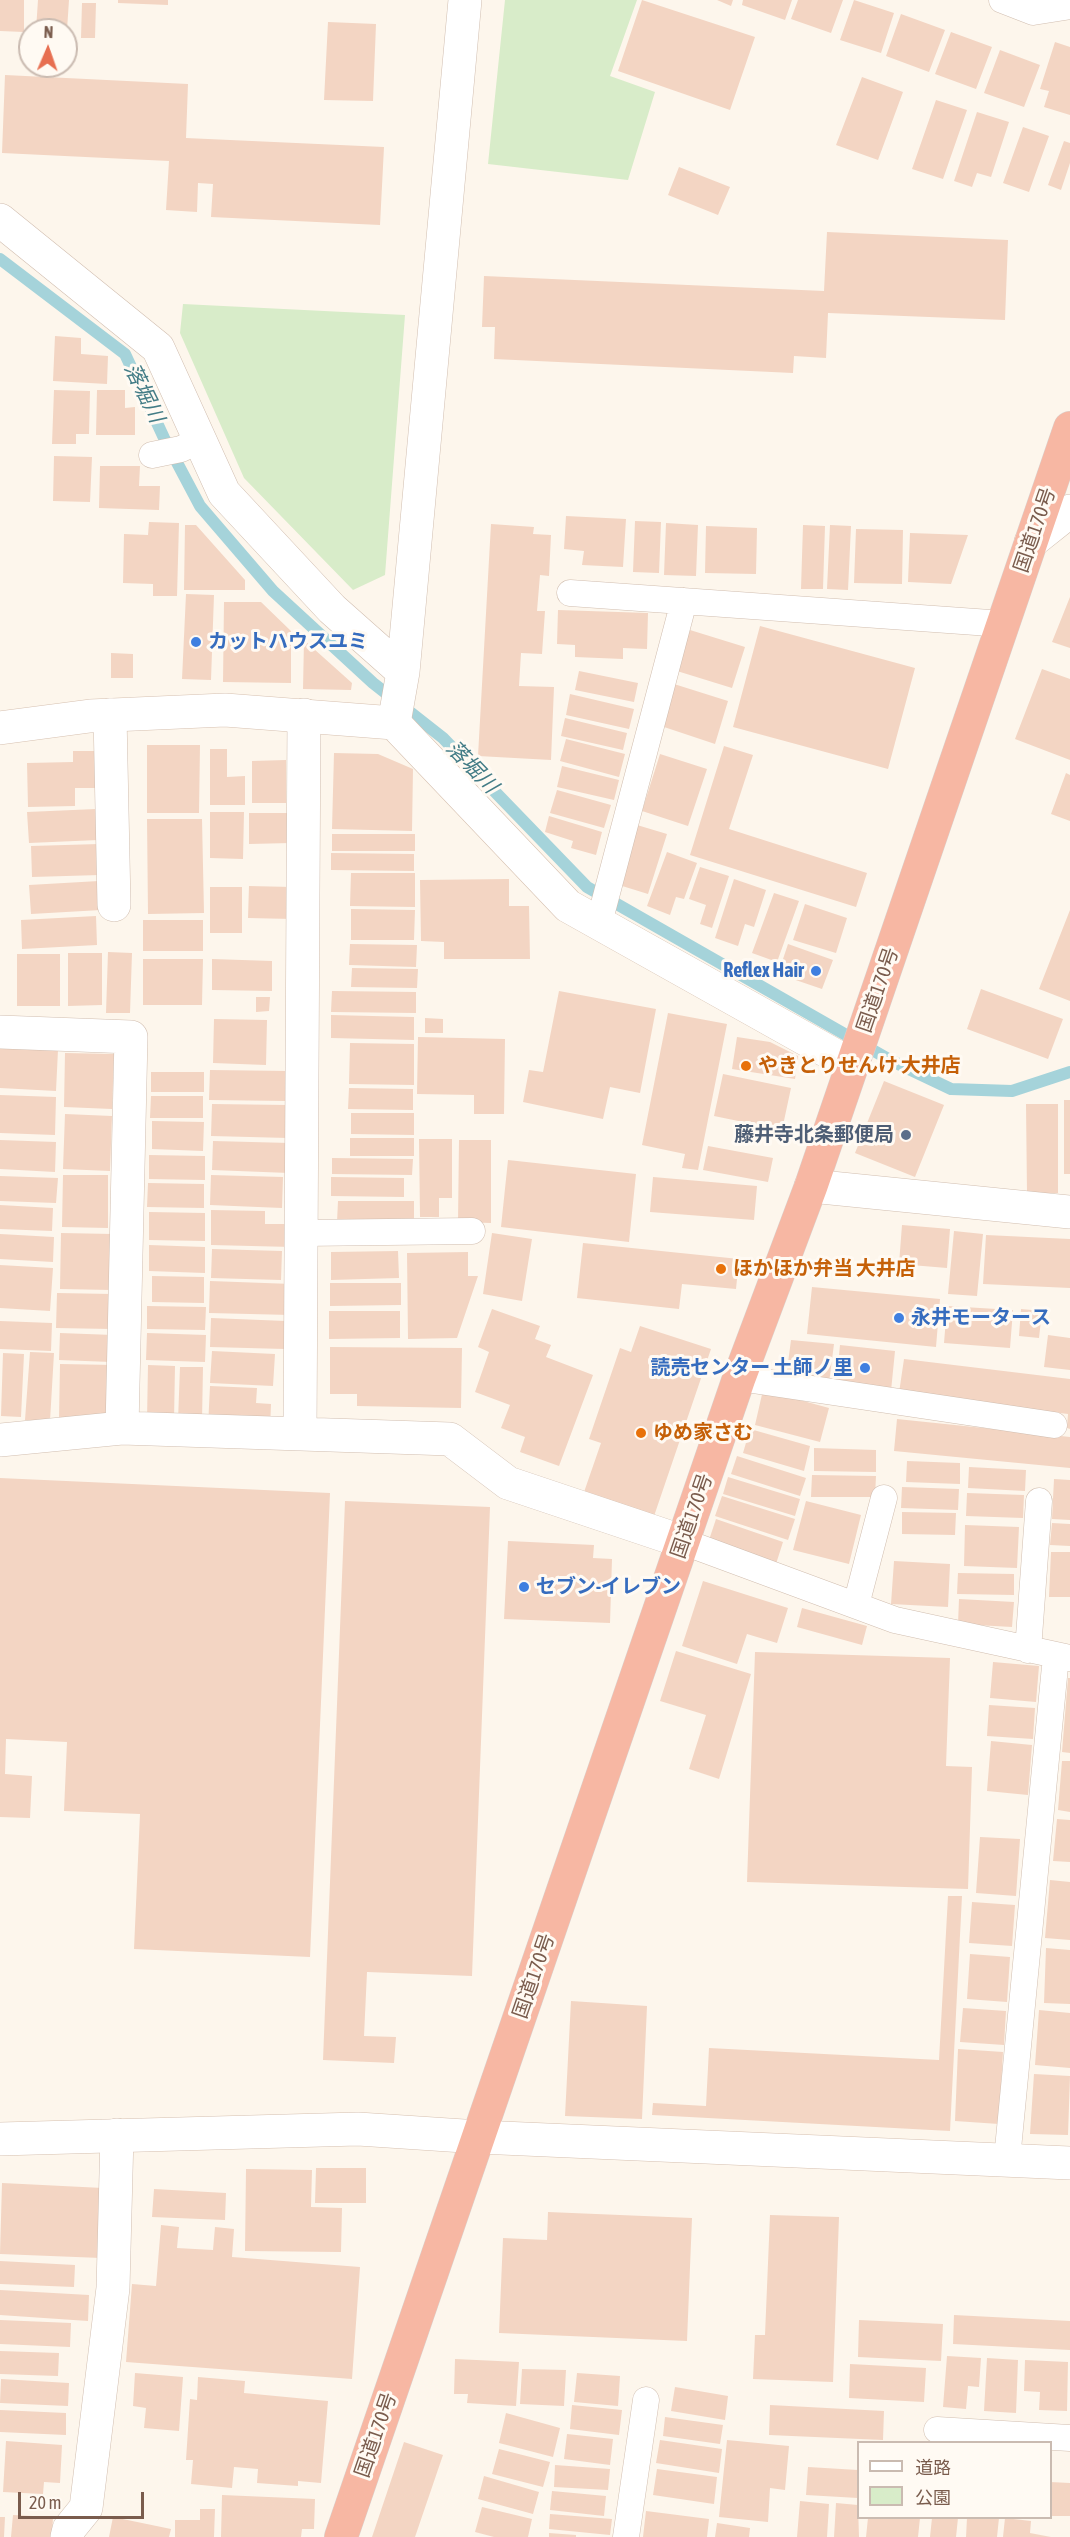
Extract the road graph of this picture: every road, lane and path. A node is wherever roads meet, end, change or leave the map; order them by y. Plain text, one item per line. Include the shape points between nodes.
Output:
1 (465, 0) edge
2 (1002, 0) edge
3 (1070, 6) edge
4 (0, 220) edge
5 (1070, 428) edge
6 (191, 444) junction
7 (152, 455) dead end
8 (1070, 511) edge
9 (1031, 542) junction
10 (570, 593) dead end
11 (684, 601) junction
12 (1004, 624) junction
13 (398, 697) junction
14 (110, 715) junction
15 (304, 715) junction
16 (0, 728) edge
17 (114, 905) dead end
18 (601, 915) junction
19 (0, 1032) edge
20 (858, 1048) junction
21 (811, 1186) junction
22 (1070, 1212) edge
23 (472, 1231) dead end
24 (302, 1233) junction
25 (740, 1378) junction
26 (1054, 1425) dead end
27 (122, 1428) junction
28 (300, 1434) junction
29 (0, 1440) edge
30 (884, 1498) dead end
31 (1039, 1501) dead end
32 (684, 1542) junction
33 (856, 1605) junction
34 (1028, 1650) junction
35 (1063, 1657) edge
36 (117, 2135) junction
37 (479, 2137) junction
38 (0, 2139) edge
39 (1007, 2159) junction
40 (1070, 2163) edge
41 (646, 2400) dead end
42 (937, 2430) dead end
43 (1070, 2438) edge
44 (67, 2537) edge
45 (341, 2537) edge
46 (627, 2537) edge

1 - 13 street
2 - 3 lane via 1033,12
4 - 6 street via 158,348
5 - 9 highway, 国道170号
6 - 7 lane
6 - 13 street via 224,493 332,609
8 - 9 street
9 - 12 highway, 国道170号
10 - 11 lane
11 - 12 lane
11 - 18 lane
12 - 20 highway, 国道170号
13 - 15 street
13 - 18 street via 568,906
14 - 15 street via 225,710
14 - 16 street
14 - 17 street
15 - 24 street
18 - 20 street
19 - 27 street via 131,1037
20 - 21 highway, 国道170号
21 - 22 street
21 - 25 highway, 国道170号
23 - 24 lane
24 - 28 street
25 - 26 lane
25 - 32 highway, 国道170号
27 - 28 street
27 - 29 street
28 - 32 street via 450,1439 508,1484
30 - 33 lane
31 - 34 lane
32 - 33 lane
32 - 37 highway, 国道170号
33 - 34 lane via 895,1620
34 - 35 lane
35 - 39 lane
36 - 37 street via 358,2129
36 - 38 street
36 - 44 street via 113,2288 86,2508
37 - 39 street
37 - 45 highway, 国道170号
39 - 40 street
41 - 46 lane
42 - 43 lane

